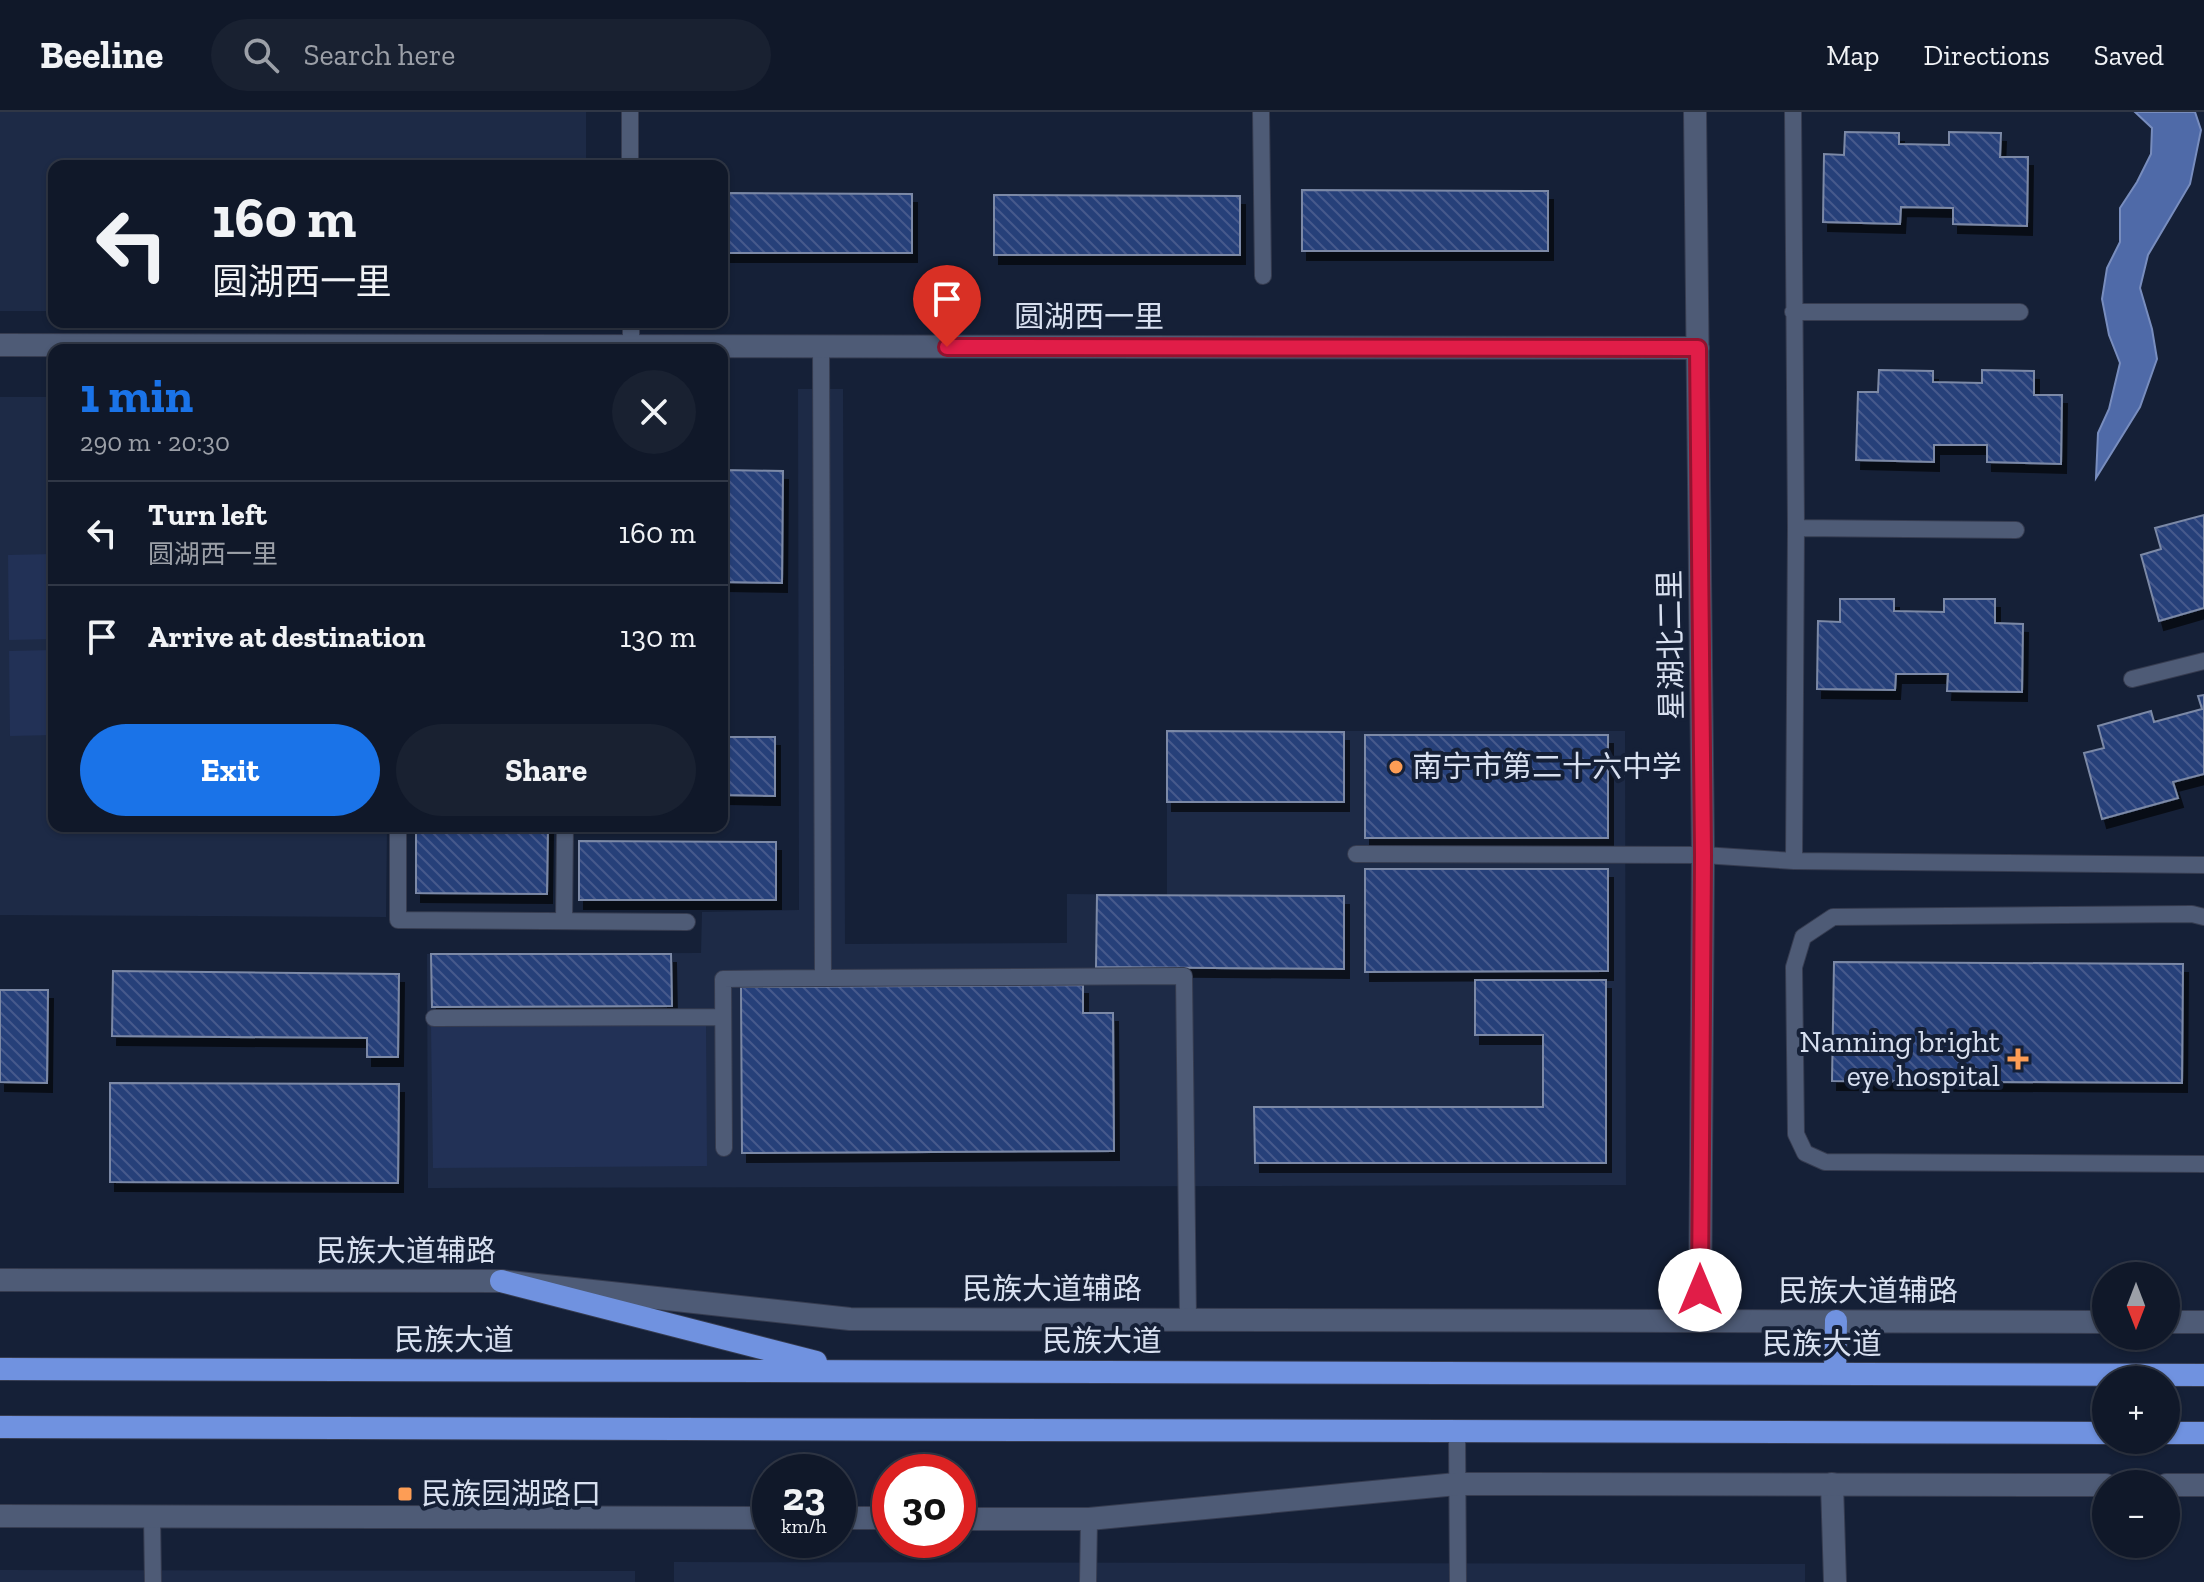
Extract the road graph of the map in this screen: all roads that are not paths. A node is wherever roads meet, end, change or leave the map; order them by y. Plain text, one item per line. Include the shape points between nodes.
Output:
1 (630, 112) edge
2 (1261, 112) edge
3 (1695, 112) edge
4 (1793, 112) edge
5 (630, 160) edge
6 (1263, 276) dead end
7 (1793, 312) junction
8 (2020, 312) dead end
9 (0, 345) edge
10 (48, 345) edge
11 (728, 346) edge
12 (821, 346) junction
13 (1698, 348) junction
14 (1796, 528) junction
15 (2016, 530) dead end
16 (2204, 661) edge
17 (2132, 679) dead end
18 (398, 832) edge
19 (565, 832) edge
20 (1356, 854) dead end
21 (1703, 855) junction
22 (1794, 861) junction
23 (2204, 865) edge
24 (2204, 917) edge
25 (564, 921) junction
26 (687, 922) dead end
27 (823, 978) junction
28 (723, 1017) junction
29 (434, 1018) dead end
30 (724, 1148) dead end
31 (2204, 1164) edge
32 (0, 1280) edge
33 (501, 1281) junction
34 (1188, 1319) junction
35 (1700, 1321) junction
36 (1836, 1321) junction
37 (2092, 1322) edge
38 (2180, 1322) edge
39 (2204, 1322) edge
40 (0, 1369) edge
41 (848, 1371) junction
42 (1835, 1374) junction
43 (2204, 1375) edge
44 (0, 1427) edge
45 (1457, 1431) junction
46 (2092, 1433) edge
47 (2180, 1433) edge
48 (2204, 1433) edge
49 (1457, 1484) junction
50 (1832, 1484) junction
51 (2092, 1485) edge
52 (2180, 1485) edge
53 (2204, 1485) edge
54 (0, 1516) edge
55 (152, 1516) junction
56 (752, 1518) edge
57 (976, 1519) edge
58 (1089, 1519) junction
59 (153, 1582) edge
60 (1088, 1582) edge
61 (1458, 1582) edge
62 (1835, 1582) edge

1 - 5 lane
2 - 6 lane
3 - 13 street, 星湖北二里
4 - 7 lane
7 - 8 lane
7 - 14 lane
9 - 10 street, 圆湖西一里
11 - 12 street, 圆湖西一里
12 - 13 street, 圆湖西一里
12 - 27 lane
13 - 21 street, 星湖北二里
14 - 15 lane
14 - 22 lane
16 - 17 lane
18 - 25 lane via 398,920
19 - 25 lane
20 - 21 lane
21 - 22 lane
21 - 35 street, 星湖北二里
22 - 23 lane
24 - 31 lane via 1833,917 1803,937 1794,967 1796,1134 1805,1153 1825,1162
25 - 26 lane
27 - 28 lane via 723,979
27 - 34 lane via 1184,976
28 - 29 lane
28 - 30 lane
32 - 33 street, 民族大道辅路
33 - 34 street, 民族大道辅路 via 850,1319
33 - 41 highway
34 - 35 street, 民族大道辅路
35 - 36 street, 民族大道辅路
36 - 37 street, 民族大道辅路
36 - 42 highway
38 - 39 street
40 - 41 highway, 民族大道
41 - 42 highway, 民族大道
42 - 43 highway, 民族大道
44 - 45 highway
45 - 46 highway
45 - 49 lane
47 - 48 highway
49 - 50 street
49 - 58 street
49 - 61 lane
50 - 51 street
50 - 62 street
52 - 53 street
54 - 55 street
55 - 56 street
55 - 59 lane
57 - 58 street
58 - 60 lane

